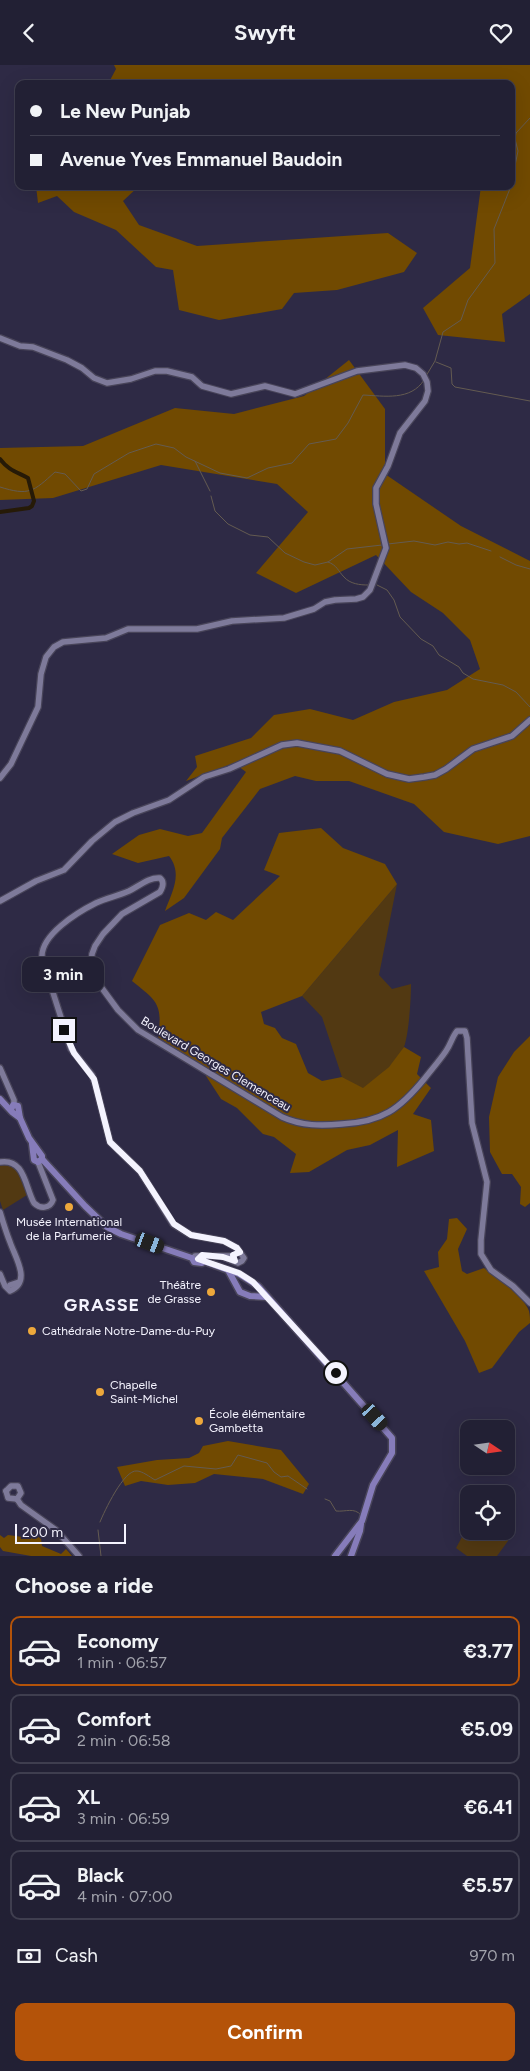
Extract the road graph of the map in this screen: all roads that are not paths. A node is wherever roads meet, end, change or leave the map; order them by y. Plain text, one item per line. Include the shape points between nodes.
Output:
1 (0, 337) edge
2 (530, 719) edge
3 (0, 778) edge
4 (0, 901) edge
5 (0, 1068) edge
6 (2, 1100) edge
7 (14, 1109) junction
8 (38, 1157) junction
9 (0, 1162) edge
10 (0, 1212) edge
11 (197, 1258) junction
12 (228, 1270) junction
13 (242, 1275) junction
14 (1, 1277) edge
15 (233, 1280) junction
16 (258, 1285) junction
17 (256, 1296) junction
18 (267, 1297) junction
19 (530, 1303) edge
20 (3, 1490) edge
21 (17, 1499) junction
22 (356, 1535) junction
23 (79, 1556) edge
24 (335, 1556) edge
25 (351, 1556) edge

1 - 3 main road via 67,360 100,381 114,382 167,371 192,377 202,385 231,394 266,386 295,394 364,369 405,365 423,374 428,391 425,401 400,433 376,487 376,504 386,548 370,590 363,597 335,600 284,618 232,621 197,629 128,629 106,638 62,642 46,657 38,707 12,764
2 - 4 main road via 512,736 473,749 446,769 424,777 398,778 340,751 297,743 282,745 193,783 169,800 115,822 59,873 36,881
5 - 7 main road via 14,1100
6 - 7 main road
7 - 8 main road
8 - 9 main road via 53,1199 47,1207 34,1203 18,1165 11,1161
8 - 11 main road via 107,1227
10 - 14 main road via 20,1267 19,1282 11,1287
11 - 12 main road
11 - 19 main road, Boulevard Georges Clemenceau via 235,1256 237,1248 187,1233 174,1224 140,1171 110,1142 95,1083 69,1044 41,955 43,945 52,934 88,908 154,878 163,881 157,894 128,910 103,934 92,954 96,979 131,1024 270,1111 292,1121 321,1126 370,1121 397,1108 410,1096 442,1057 457,1031 464,1030 472,1123 487,1182 481,1254 492,1270
12 - 13 main road
12 - 15 main road
13 - 15 main road
13 - 16 main road
15 - 17 main road via 241,1293
16 - 17 main road
16 - 18 main road
17 - 18 main road
18 - 22 main road via 392,1438 392,1453 375,1481
20 - 21 main road via 8,1498
20 - 21 main road via 18,1486 21,1493
21 - 23 main road via 47,1522
22 - 24 main road
22 - 25 main road

